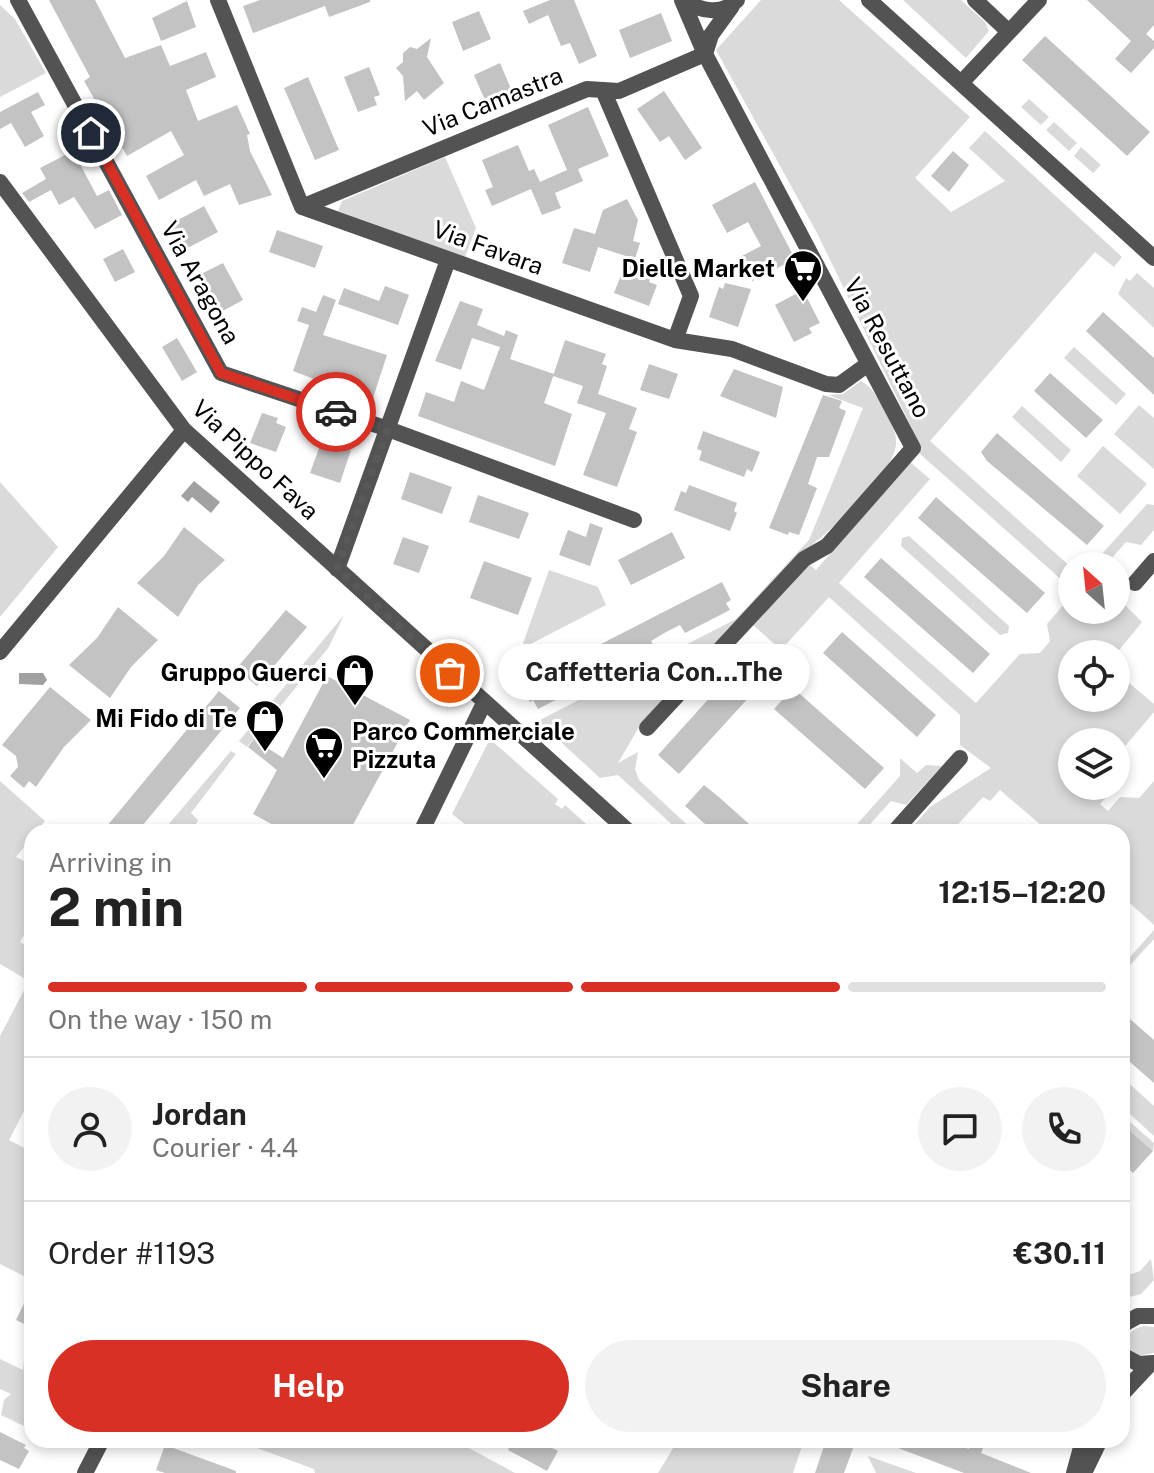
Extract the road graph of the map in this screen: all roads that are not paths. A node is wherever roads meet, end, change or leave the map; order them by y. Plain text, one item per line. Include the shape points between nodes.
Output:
1 (18, 0) edge
2 (218, 0) edge
3 (683, 0) edge
4 (975, 0) edge
5 (1039, 0) edge
6 (735, 3) edge
7 (874, 5) edge
8 (1009, 32) junction
9 (705, 54) junction
10 (961, 83) junction
11 (603, 90) junction
12 (0, 182) edge
13 (302, 207) junction
14 (1152, 252) edge
15 (448, 260) junction
16 (675, 340) junction
17 (868, 364) junction
18 (388, 429) junction
19 (184, 430) junction
20 (634, 520) dead end
21 (1154, 561) edge
22 (337, 569) junction
23 (1135, 583) dead end
24 (0, 652) edge
25 (484, 703) junction
26 (647, 728) dead end
27 (960, 758) dead end
28 (425, 824) edge
29 (620, 824) edge
30 (901, 824) edge
31 (1130, 1361) edge
32 (1152, 1363) edge
33 (1130, 1386) edge
34 (98, 1448) edge
35 (1081, 1448) edge
36 (1096, 1448) edge
37 (85, 1473) edge
38 (1074, 1473) edge
39 (1084, 1473) edge

1 - 18 street, Via Aragona via 221,373
2 - 13 street
3 - 6 street via 707,10
3 - 9 street, Via Resuttano
4 - 8 street
5 - 8 street
6 - 9 street via 711,35
7 - 10 street
8 - 10 street
9 - 11 street, Via Camastra via 619,91
9 - 17 street, Via Resuttano
10 - 14 street
11 - 13 street, Via Camastra via 587,89
11 - 16 street via 691,296
12 - 19 street, Via Pippo Fava
13 - 15 street, Via Favara
15 - 16 street, Via Favara
15 - 18 street
16 - 17 street, Via Favara via 732,349 826,384 839,385
17 - 26 street, Via Resuttano via 913,448 827,546 804,559
18 - 20 street, Via Aragona
18 - 22 street
19 - 22 street, Via Pippo Fava
19 - 24 street
21 - 23 street
22 - 25 street, Via Pippo Fava
25 - 28 street
25 - 29 street, Via Pippo Fava
27 - 30 street
31 - 32 street
32 - 33 street
34 - 37 street
35 - 38 street
36 - 39 street

